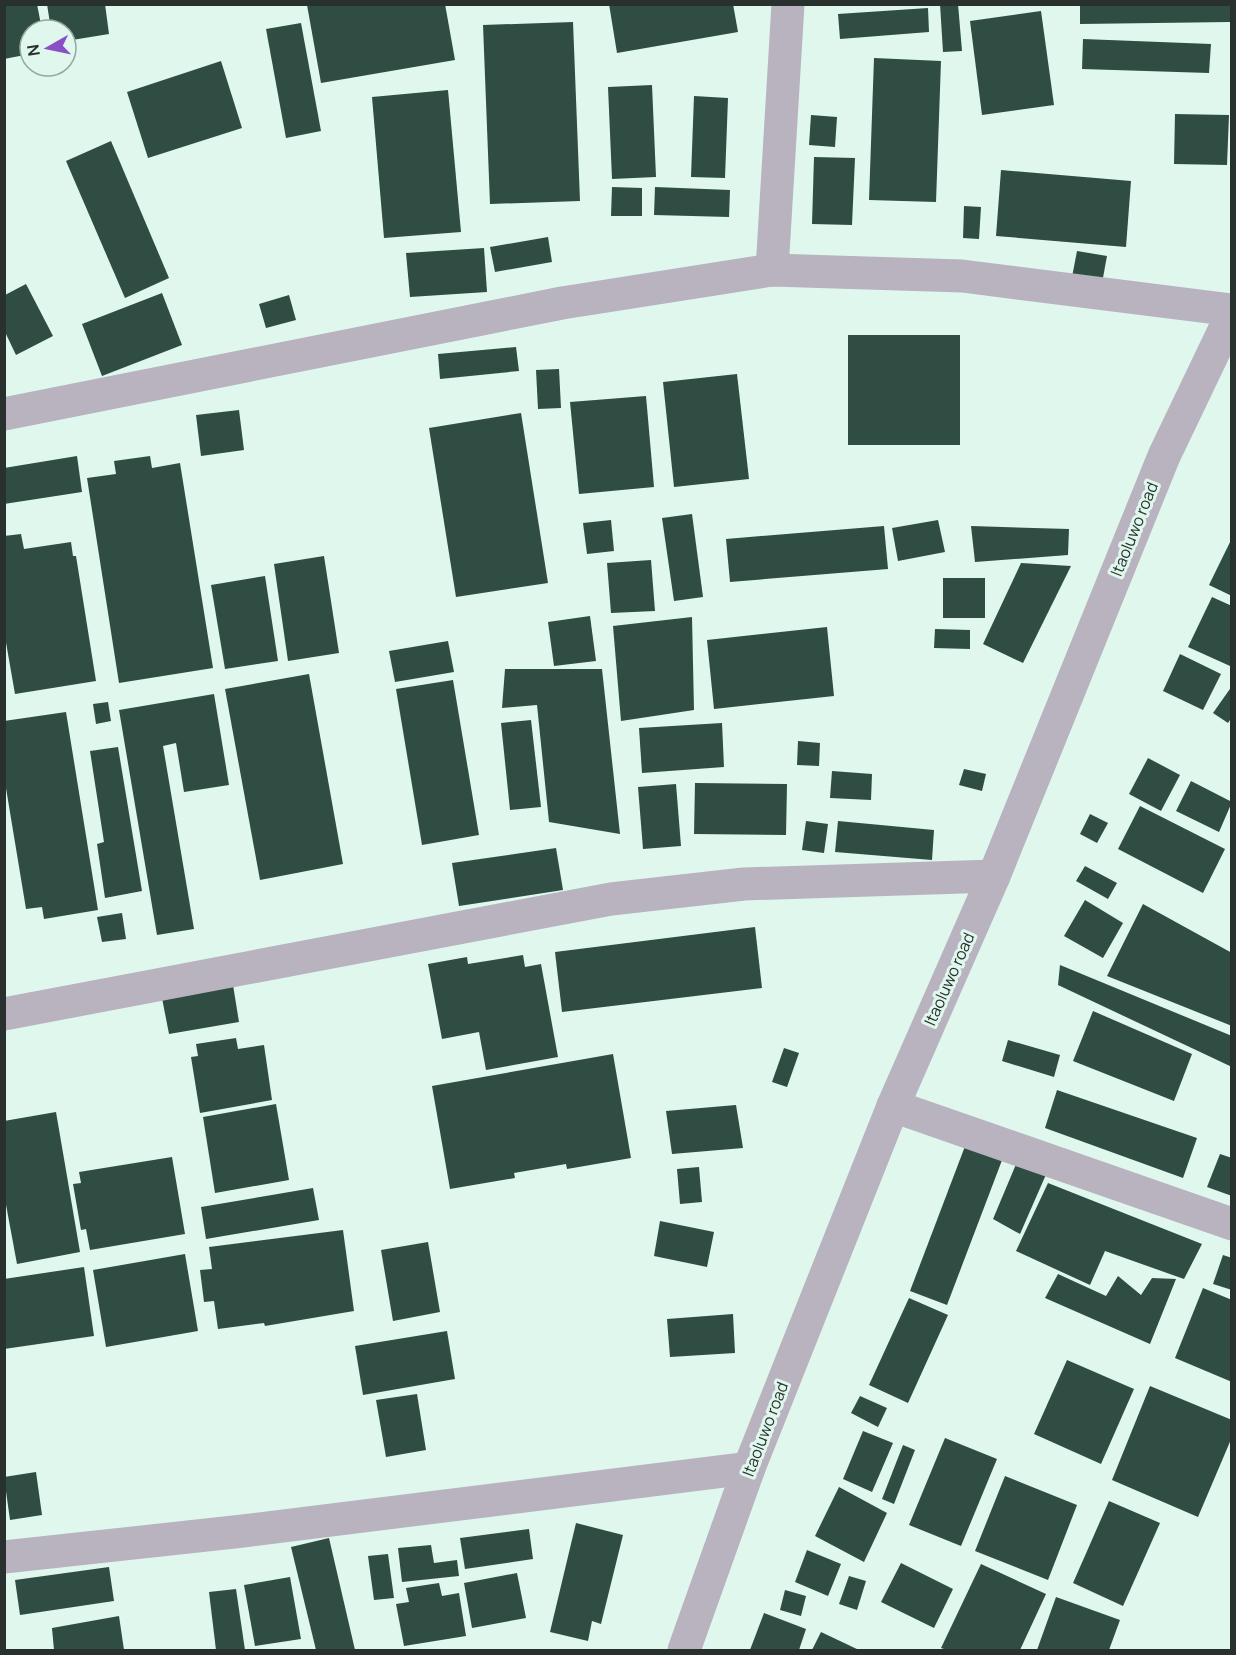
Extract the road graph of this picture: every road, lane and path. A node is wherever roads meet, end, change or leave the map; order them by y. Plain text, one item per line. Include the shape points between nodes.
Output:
1 (788, 4) edge
2 (772, 270) junction
3 (1232, 312) edge
4 (4, 414) edge
5 (994, 876) junction
6 (4, 1014) edge
7 (893, 1106) junction
8 (1232, 1224) edge
9 (749, 1468) junction
10 (4, 1557) edge
11 (684, 1650) edge

1 - 2 street
2 - 3 street via 962,276
2 - 4 street via 562,303
3 - 5 street, Itaoluwo road via 1164,456
5 - 6 street via 744,884 611,899
5 - 7 street, Itaoluwo road
7 - 8 street
7 - 9 street, Itaoluwo road
9 - 10 street
9 - 11 street, Itaoluwo road

